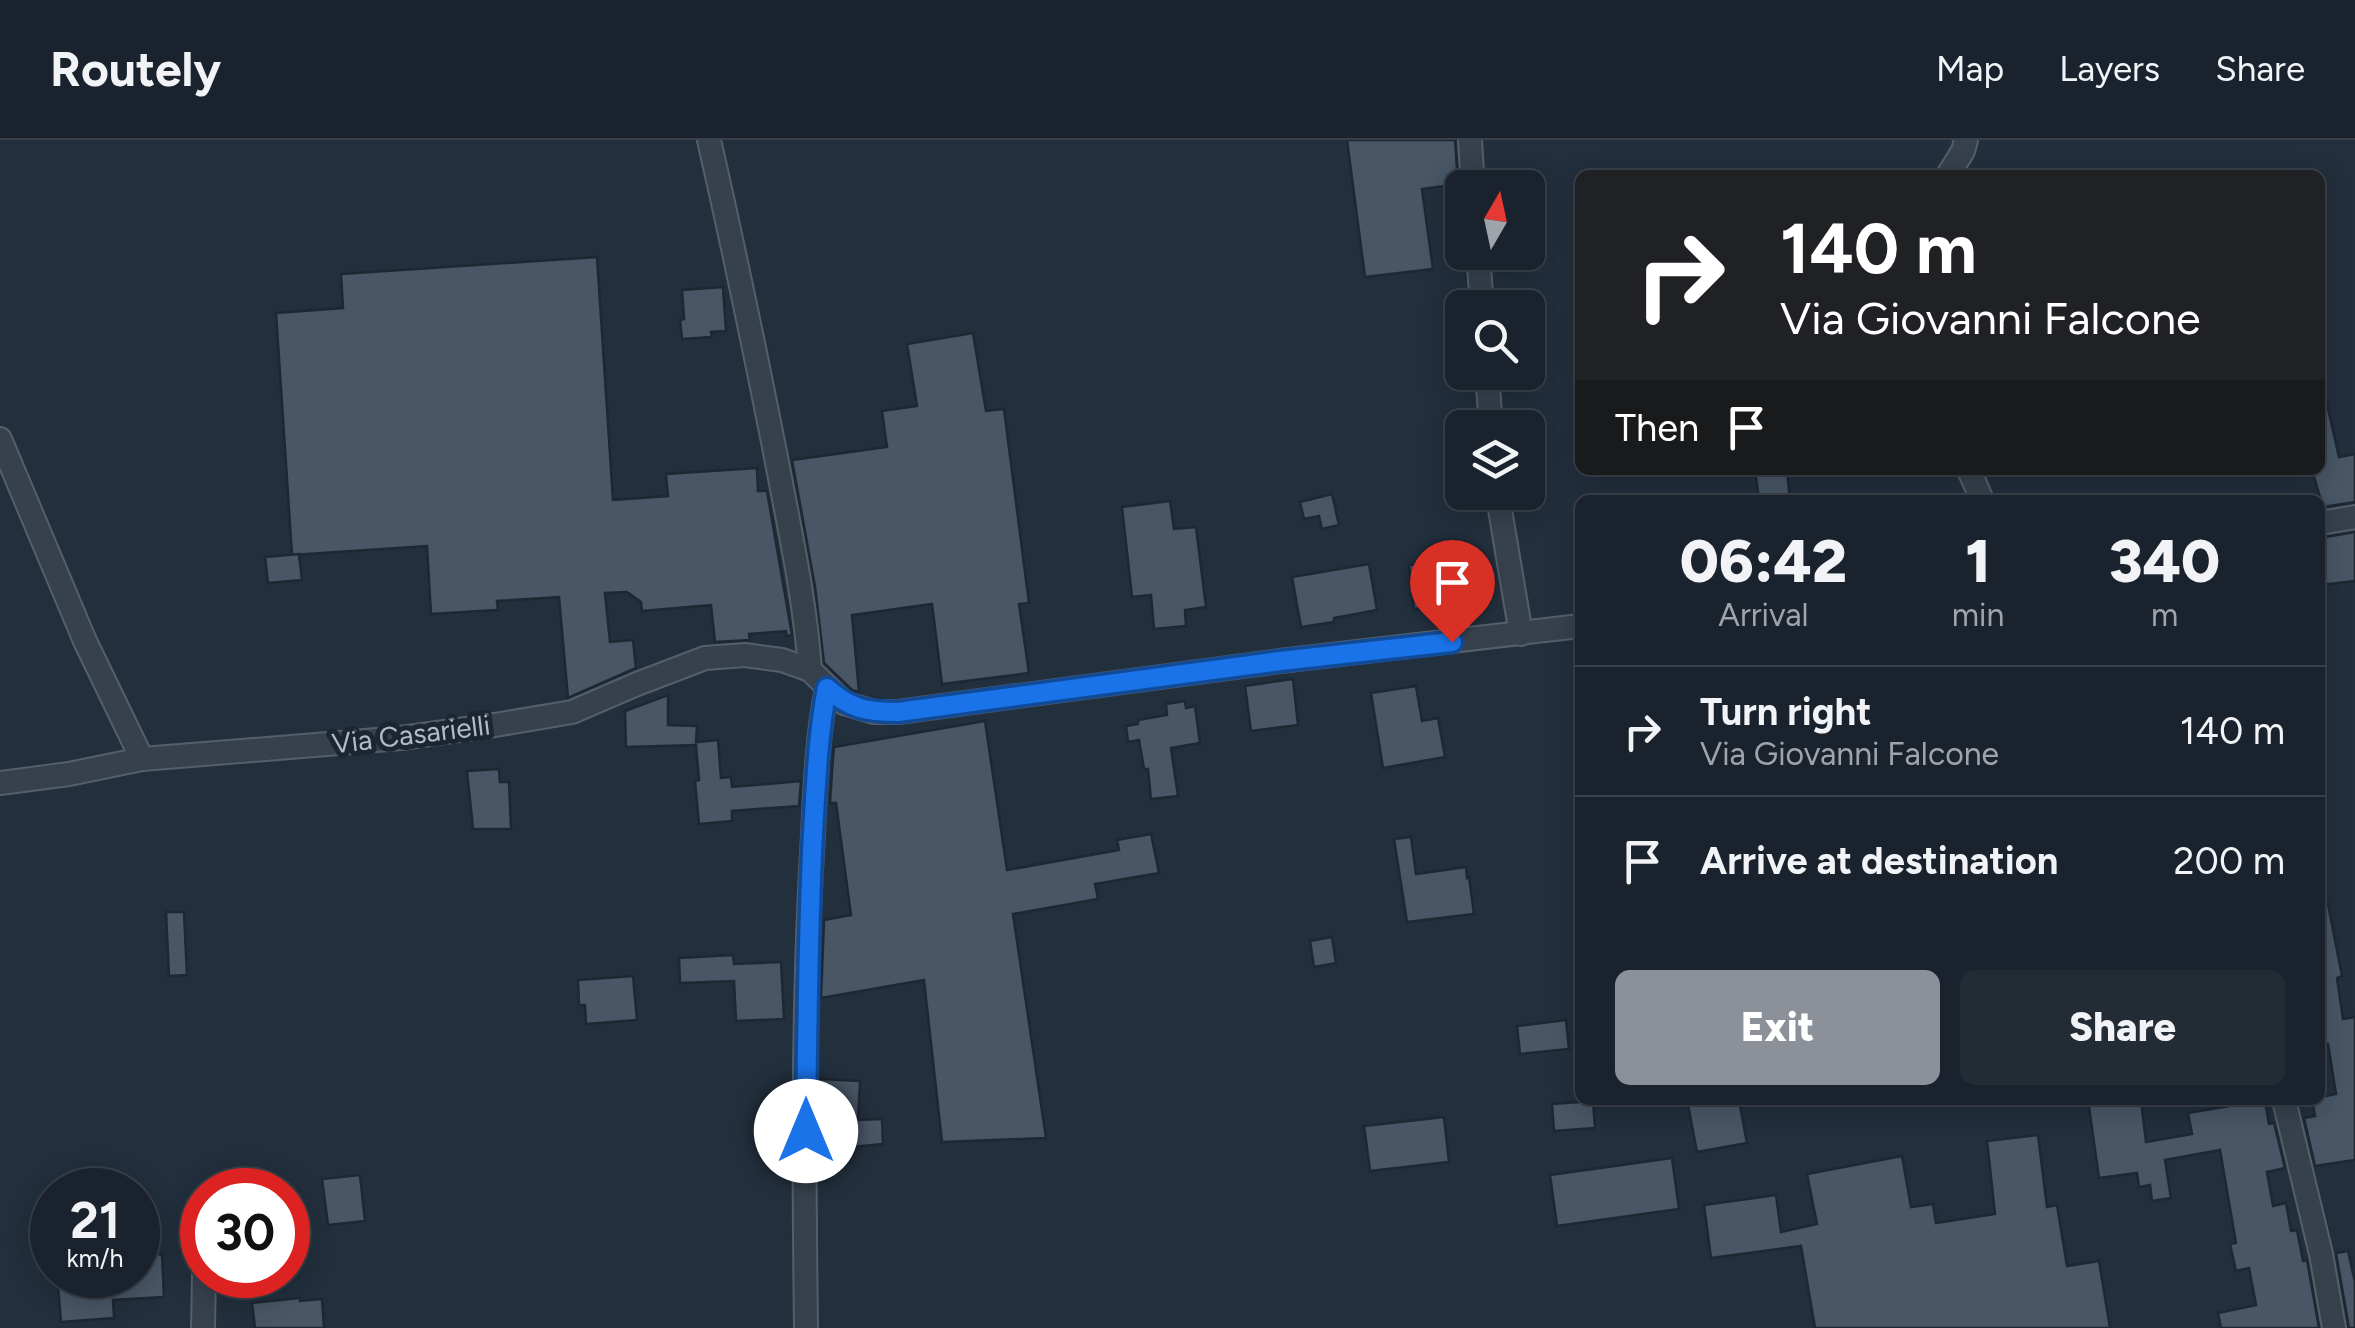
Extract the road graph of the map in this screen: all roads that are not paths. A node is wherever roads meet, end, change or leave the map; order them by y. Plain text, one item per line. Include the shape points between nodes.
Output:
1 (709, 140) edge
2 (1470, 140) edge
3 (1966, 140) edge
4 (1472, 170) edge
5 (1951, 170) edge
6 (0, 440) edge
7 (1500, 510) edge
8 (2355, 517) edge
9 (2325, 522) edge
10 (1575, 627) edge
11 (1520, 634) junction
12 (810, 670) junction
13 (827, 688) junction
14 (142, 759) junction
15 (0, 783) edge
16 (2285, 1105) edge
17 (204, 1298) edge
18 (203, 1328) edge
19 (806, 1328) edge
20 (2334, 1328) edge

1 - 12 street via 793,545
2 - 4 street
3 - 5 street
6 - 14 street
7 - 11 street
8 - 9 street
10 - 11 street
11 - 13 street via 898,712 844,703
12 - 13 street
12 - 14 street, Via Casarielli via 744,654 705,658 572,712 401,738
13 - 19 street via 807,943
14 - 15 street, Via Casarielli
16 - 20 street
17 - 18 street

